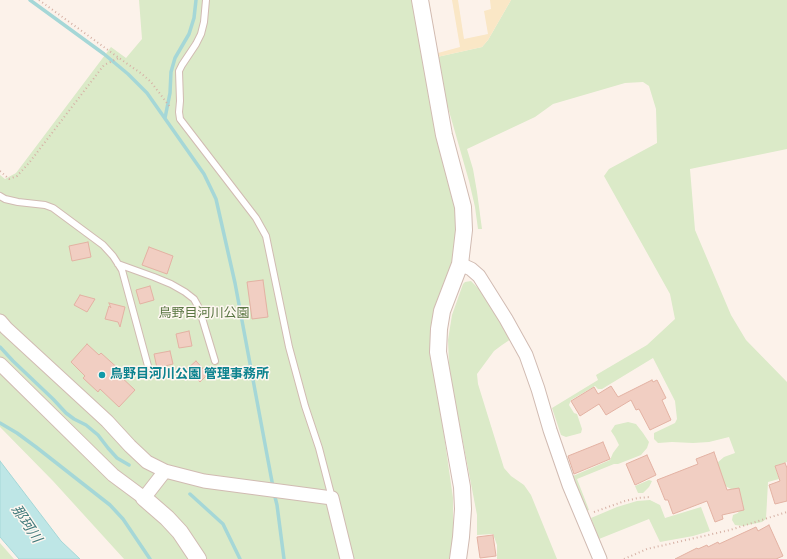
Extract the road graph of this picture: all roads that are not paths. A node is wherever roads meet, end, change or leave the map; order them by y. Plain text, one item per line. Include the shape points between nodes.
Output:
1 (206, 0) edge
2 (420, 0) edge
3 (0, 196) edge
4 (118, 264) junction
5 (460, 264) junction
6 (0, 321) edge
7 (215, 361) dead end
8 (0, 364) edge
9 (148, 366) dead end
10 (164, 471) junction
11 (144, 498) junction
12 (332, 498) junction
13 (198, 559) edge
14 (347, 559) edge
15 (458, 559) edge
16 (600, 559) edge

1 - 12 lane via 201,34 180,71 180,119 256,218 266,236 289,347
2 - 5 street via 444,135 463,207 464,230
3 - 4 lane via 53,208 103,245
4 - 7 lane via 171,284 194,300 199,308
4 - 9 lane via 122,270
5 - 15 street via 442,311 438,352 462,487 463,509
5 - 16 street via 479,276 526,355 569,485
6 - 10 street via 147,462
8 - 11 street via 113,475
10 - 11 street
10 - 12 street via 204,481
11 - 13 street via 180,532
12 - 14 street

